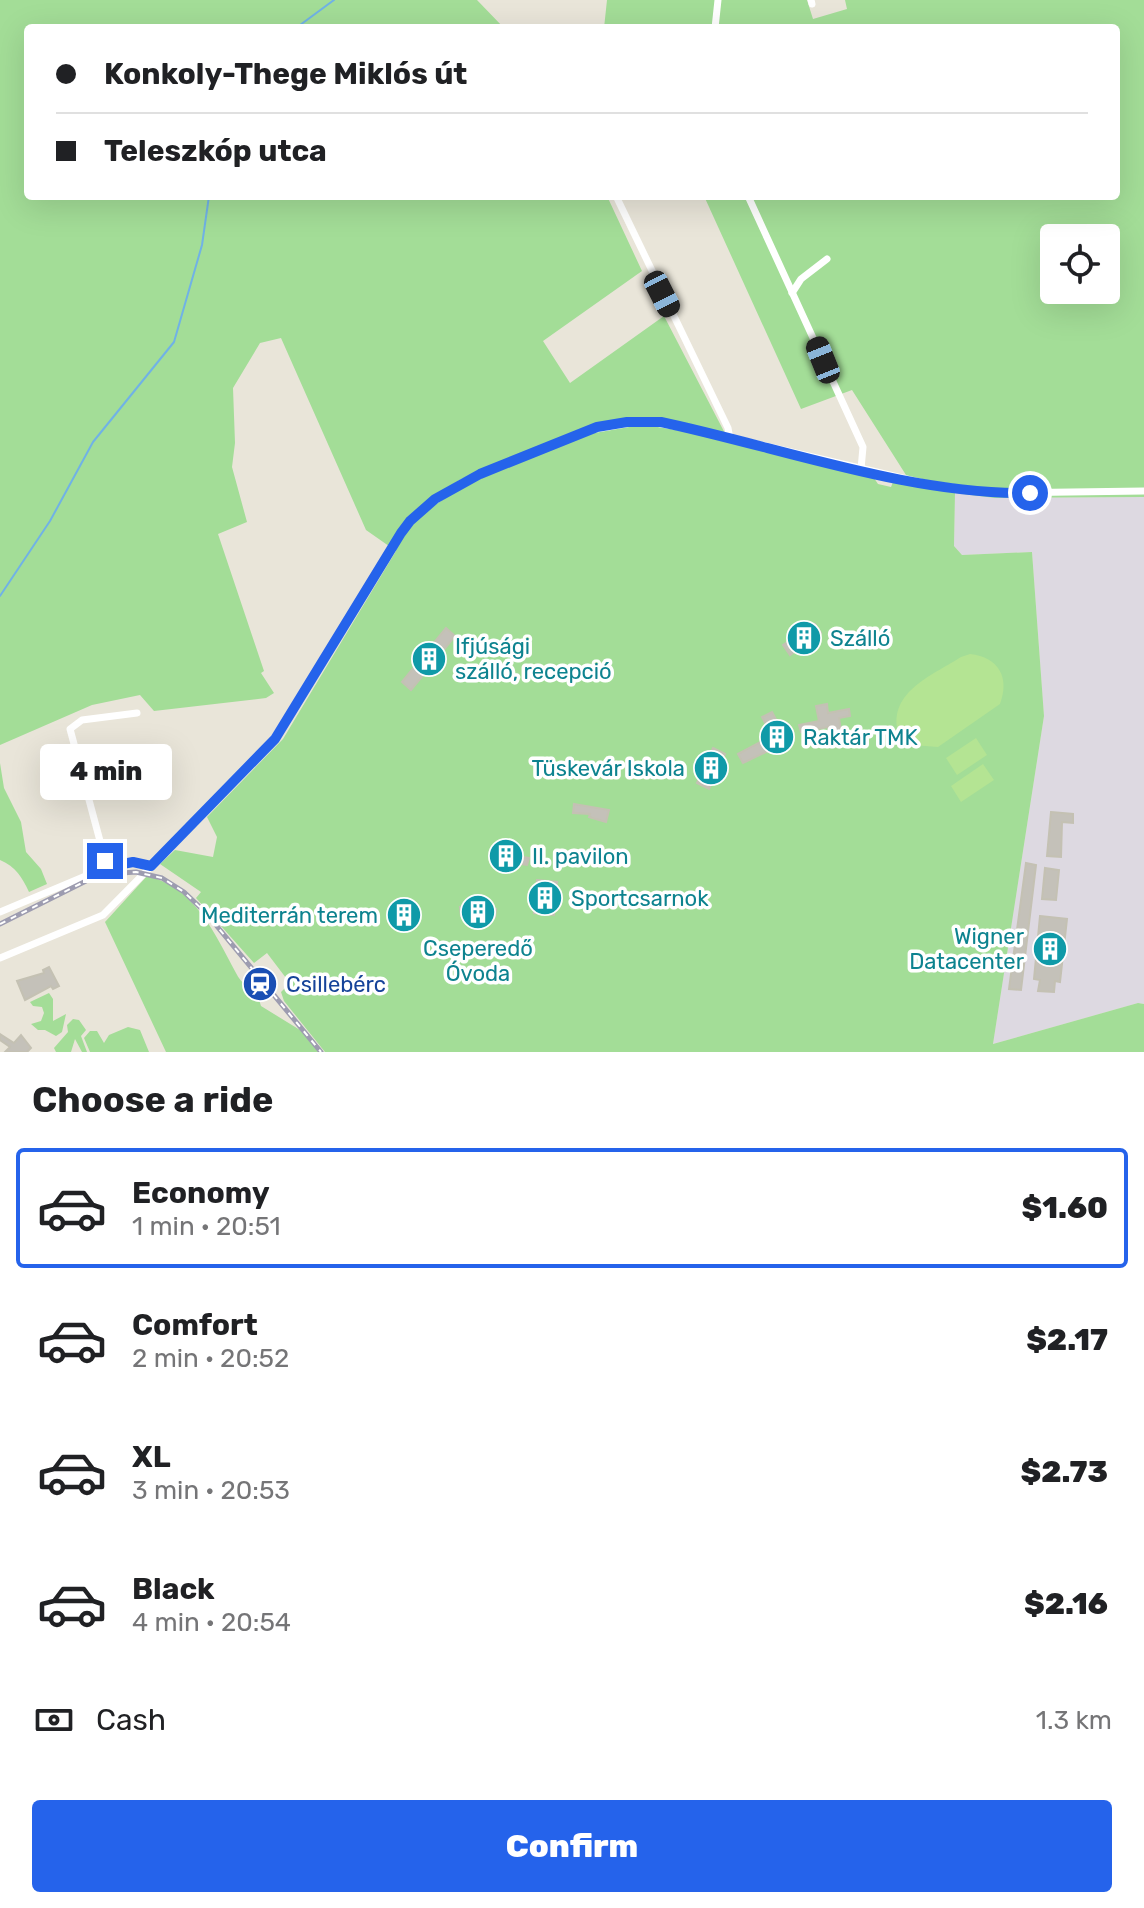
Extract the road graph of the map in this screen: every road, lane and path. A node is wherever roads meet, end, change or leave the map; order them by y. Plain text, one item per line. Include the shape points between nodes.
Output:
1 (718, 0) edge
2 (715, 24) edge
3 (618, 200) edge
4 (750, 200) edge
5 (827, 259) dead end
6 (786, 279) junction
7 (798, 282) junction
8 (792, 293) junction
9 (730, 439) junction
10 (861, 469) junction
11 (1144, 491) edge
12 (137, 713) dead end
13 (151, 866) junction
14 (107, 867) junction
15 (0, 912) edge
16 (0, 958) edge

1 - 2 street
3 - 9 street
4 - 6 street
5 - 7 street
6 - 7 street
6 - 8 street
7 - 8 street
8 - 10 street via 863,447
9 - 10 street
9 - 13 street via 661,422 613,423 480,474 435,499 401,533 275,739
10 - 11 street via 995,493
12 - 14 street via 82,720 70,729
13 - 14 street via 133,862
13 - 16 street via 100,916
14 - 15 street

